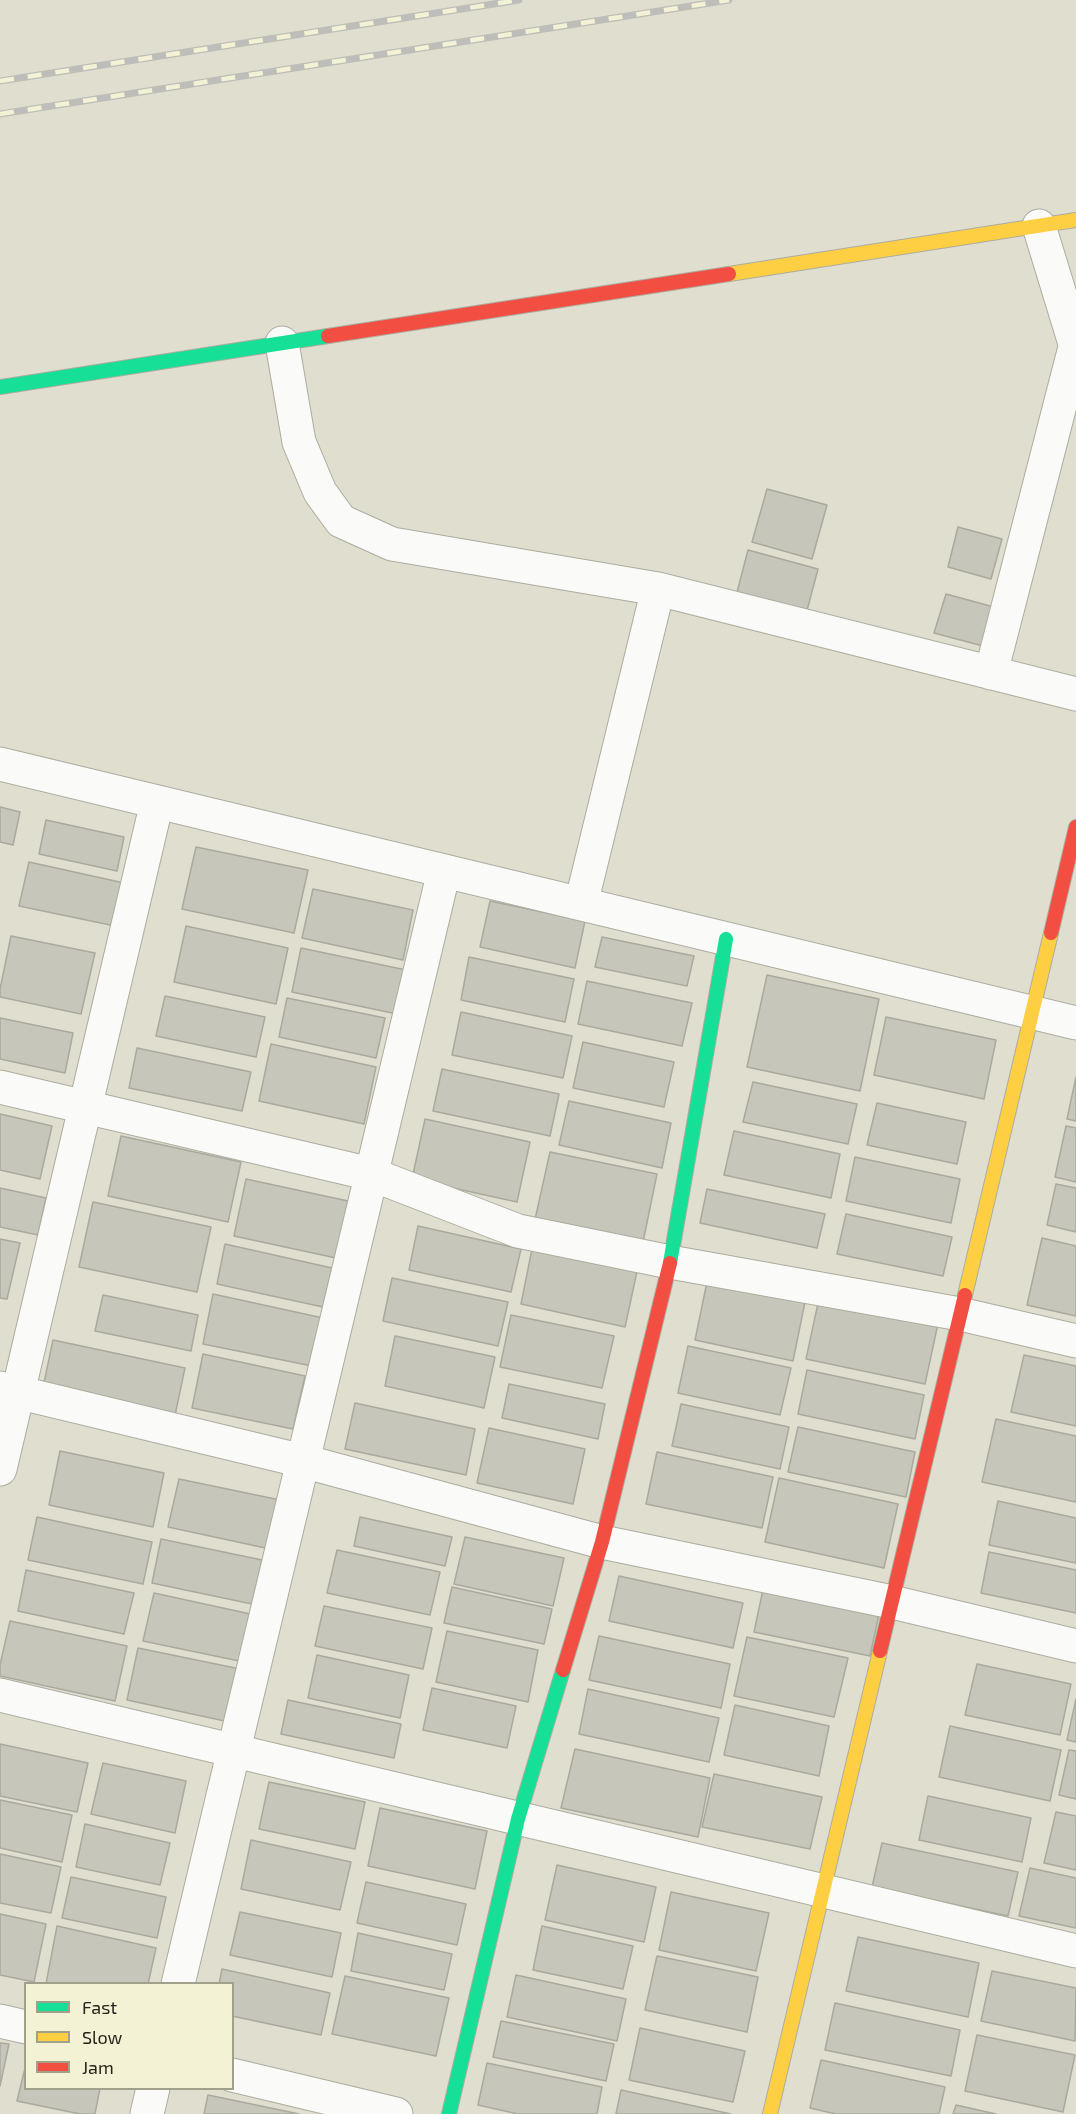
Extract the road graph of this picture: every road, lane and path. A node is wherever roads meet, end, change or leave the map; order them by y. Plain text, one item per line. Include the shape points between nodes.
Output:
1 (1076, 220) edge
2 (1039, 226) junction
3 (282, 343) junction
4 (1075, 347) edge
5 (0, 387) edge
6 (658, 589) junction
7 (991, 673) junction
8 (1076, 694) edge
9 (0, 764) edge
10 (157, 802) junction
11 (1076, 828) edge
12 (444, 871) junction
13 (581, 904) junction
14 (726, 939) junction
15 (1032, 1012) junction
16 (1076, 1023) edge
17 (0, 1087) edge
18 (85, 1107) junction
19 (371, 1174) junction
20 (670, 1262) junction
21 (960, 1314) junction
22 (1076, 1341) edge
23 (9, 1390) edge
24 (303, 1461) junction
25 (0, 1469) edge
26 (602, 1542) junction
27 (892, 1602) junction
28 (1076, 1646) edge
29 (0, 1695) edge
30 (234, 1751) junction
31 (519, 1819) junction
32 (823, 1891) junction
33 (1076, 1951) edge
34 (178, 1982) edge
35 (0, 2021) edge
36 (24, 2027) edge
37 (234, 2075) edge
38 (153, 2090) edge
39 (147, 2114) edge
40 (396, 2114) edge
41 (449, 2114) edge
42 (770, 2114) edge

1 - 2 street
2 - 3 street
2 - 4 street
3 - 5 street
3 - 6 street via 299,442 320,492 341,521 392,544
4 - 7 street
6 - 7 street
6 - 13 street
7 - 8 street
9 - 10 street
10 - 12 street
10 - 18 street
11 - 15 street
12 - 13 street
12 - 19 street
13 - 14 street
14 - 15 street
14 - 20 street
15 - 16 street
15 - 21 street
17 - 18 street
18 - 19 street
18 - 23 street
19 - 20 street via 519,1231
19 - 24 street
20 - 21 street
20 - 26 street
21 - 22 street
21 - 27 street
23 - 24 street
23 - 25 street
24 - 26 street
24 - 30 street
26 - 27 street
26 - 31 street
27 - 28 street
27 - 32 street
29 - 30 street
30 - 31 street
30 - 34 street
31 - 32 street
31 - 41 street
32 - 33 street
32 - 42 street
35 - 36 street
37 - 40 street
38 - 39 street

